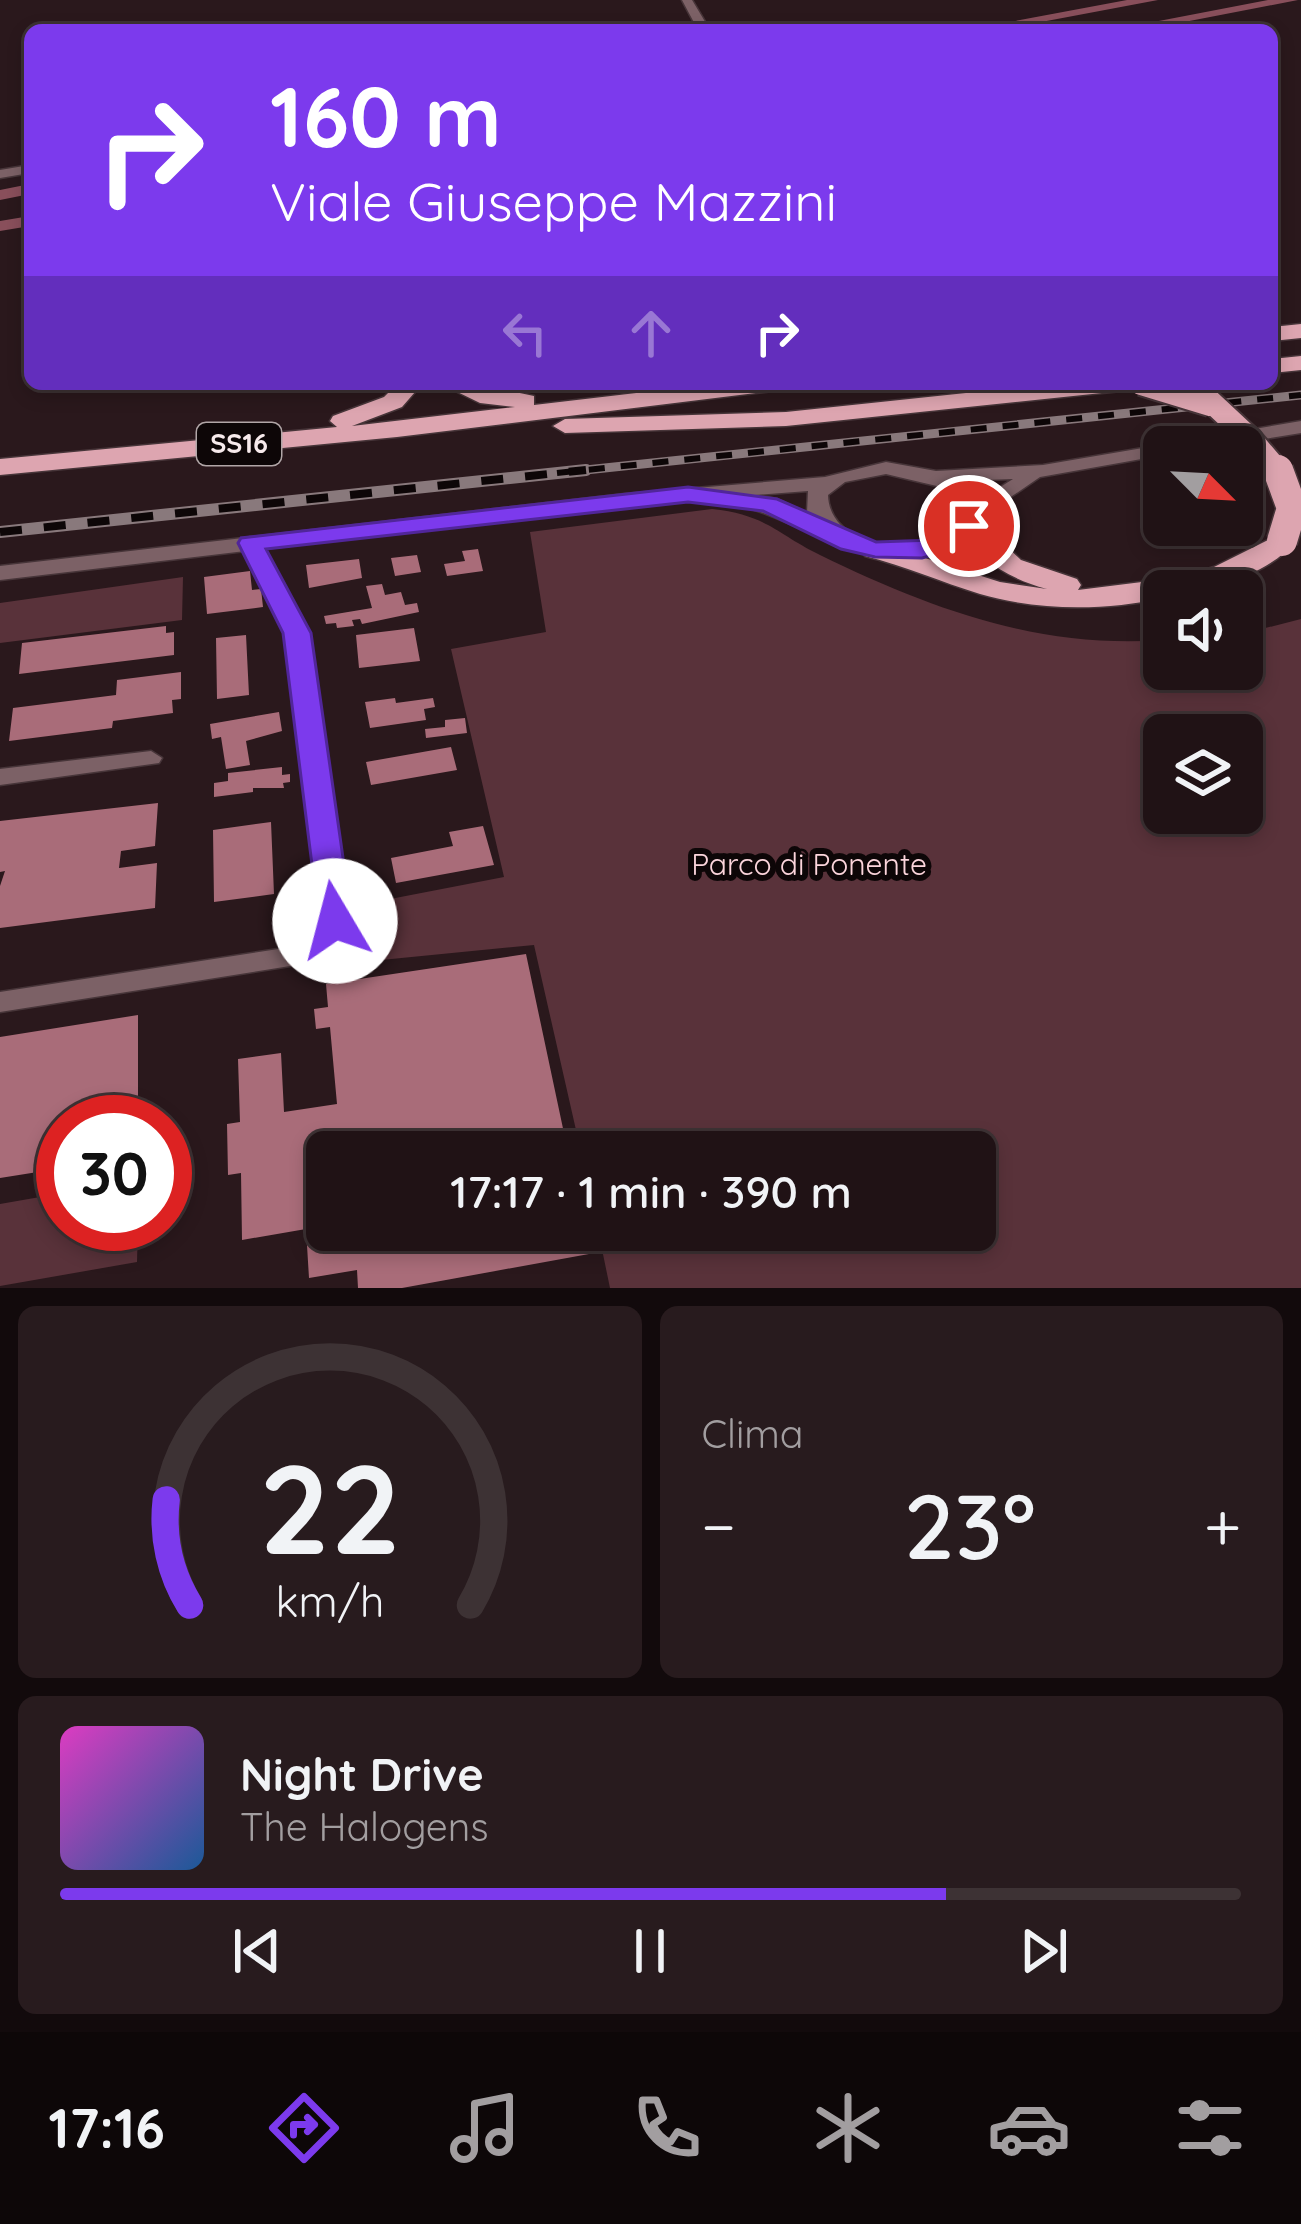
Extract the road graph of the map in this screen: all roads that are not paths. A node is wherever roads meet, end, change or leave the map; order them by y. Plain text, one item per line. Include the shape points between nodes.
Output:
1 (404, 390) edge
2 (468, 390) edge
3 (654, 390) edge
4 (723, 390) edge
5 (1063, 390) edge
6 (1180, 390) edge
7 (1219, 396) edge
8 (1301, 428) edge
9 (397, 429) junction
10 (1263, 434) edge
11 (1143, 453) edge
12 (81, 458) junction
13 (0, 467) edge
14 (1043, 471) junction
15 (932, 476) junction
16 (826, 483) junction
17 (688, 494) junction
18 (971, 520) junction
19 (830, 533) junction
20 (250, 543) junction
21 (875, 550) junction
22 (0, 573) edge
23 (1108, 595) junction
24 (151, 758) dead end
25 (0, 777) edge
26 (0, 1002) edge

1 - 12 main road via 337,422
2 - 3 main road via 518,402
4 - 9 main road, SS16
5 - 9 main road via 694,424
6 - 7 main road, bridge
7 - 23 main road, bridge via 1278,468 1292,500 1282,541 1222,578
8 - 10 street
9 - 12 main road, SS16
11 - 14 street
12 - 13 main road, SS16
14 - 15 street
14 - 18 street
15 - 16 street via 862,470
15 - 18 street via 961,492
16 - 17 street
16 - 19 street via 812,507
17 - 19 street via 769,504
17 - 20 street
18 - 21 street via 943,545
18 - 23 main road via 988,552 1014,570
19 - 21 street
20 - 22 street
20 - 26 street via 297,633 334,941 309,954
21 - 23 main road via 1003,591 1067,600
24 - 25 street

